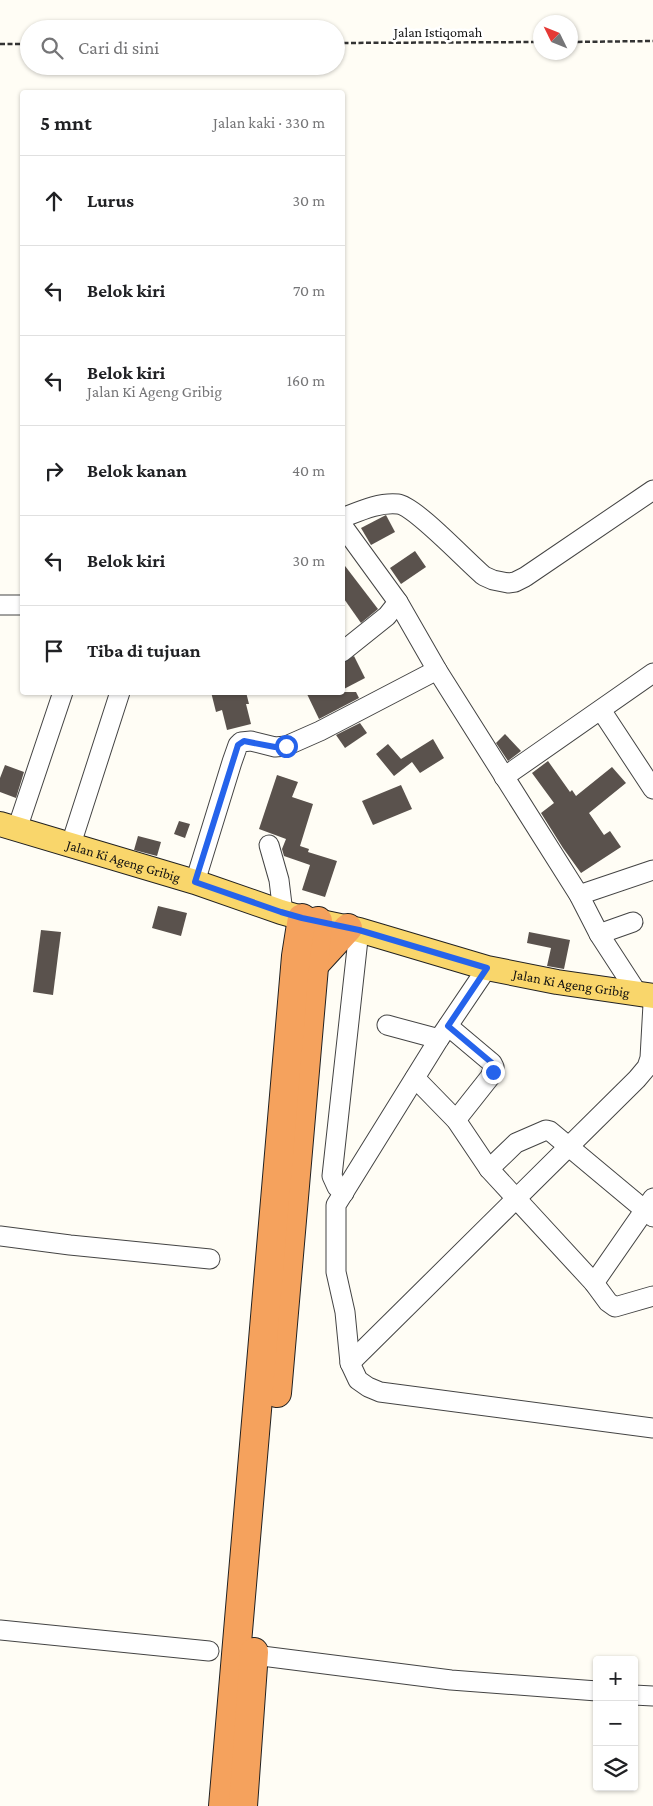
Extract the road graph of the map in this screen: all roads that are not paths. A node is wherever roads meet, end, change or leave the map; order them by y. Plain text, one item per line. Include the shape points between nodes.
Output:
1 (653, 490) edge
2 (345, 517) edge
3 (345, 529) edge
4 (398, 602) junction
5 (0, 605) edge
6 (20, 605) edge
7 (345, 650) edge
8 (437, 670) junction
9 (653, 673) edge
10 (62, 695) edge
11 (119, 695) edge
12 (601, 710) junction
13 (504, 777) junction
14 (653, 789) edge
15 (9, 827) edge
16 (71, 844) junction
17 (269, 845) dead end
18 (653, 870) edge
19 (195, 882) junction
20 (579, 895) junction
21 (301, 917) junction
22 (633, 922) dead end
23 (354, 929) junction
24 (599, 934) junction
25 (305, 960) junction
26 (487, 968) junction
27 (648, 998) edge
28 (388, 1025) dead end
29 (443, 1033) junction
30 (415, 1078) junction
31 (456, 1120) junction
32 (569, 1145) junction
33 (489, 1168) junction
34 (344, 1193) junction
35 (516, 1198) junction
36 (650, 1208) edge
37 (0, 1236) edge
38 (210, 1259) dead end
39 (594, 1283) junction
40 (653, 1296) edge
41 (350, 1364) junction
42 (653, 1428) edge
43 (0, 1630) edge
44 (209, 1651) dead end
45 (262, 1656) dead end
46 (593, 1692) edge
47 (638, 1695) edge
48 (653, 1696) edge
49 (223, 1806) edge
50 (243, 1806) edge

1 - 2 street via 537,571 508,583 484,576 417,514 404,506 372,506
3 - 4 street
4 - 7 street via 387,616
4 - 8 street
5 - 6 street
8 - 13 street
8 - 19 street via 286,746 240,743
9 - 12 street
10 - 15 street
11 - 16 street
12 - 13 street
12 - 14 street
13 - 20 street
15 - 16 main road, Jalan Ki Ageng Gribig
16 - 19 main road, Jalan Ki Ageng Gribig
17 - 21 street via 279,880
18 - 20 street
19 - 21 main road, Jalan Ki Ageng Gribig
20 - 24 street
21 - 23 main road, Jalan Ki Ageng Gribig
21 - 25 highway
22 - 24 street
23 - 25 highway
23 - 26 main road, Jalan Ki Ageng Gribig
23 - 34 street via 332,1176
24 - 27 street
25 - 49 highway
25 - 50 highway
26 - 27 main road, Jalan Ki Ageng Gribig
26 - 29 street
27 - 32 street via 650,1058 647,1067
28 - 29 street
29 - 30 street
29 - 31 street via 494,1067 490,1077
30 - 31 street
30 - 34 street
31 - 33 street
32 - 33 street via 546,1130 516,1142
32 - 35 street
32 - 36 street
33 - 35 street
34 - 41 street via 335,1213 336,1272
35 - 39 street
35 - 41 street
36 - 39 street
37 - 38 street
39 - 40 street via 615,1307
41 - 42 street via 358,1380 380,1392
43 - 44 street
45 - 46 street via 451,1680
47 - 48 street

